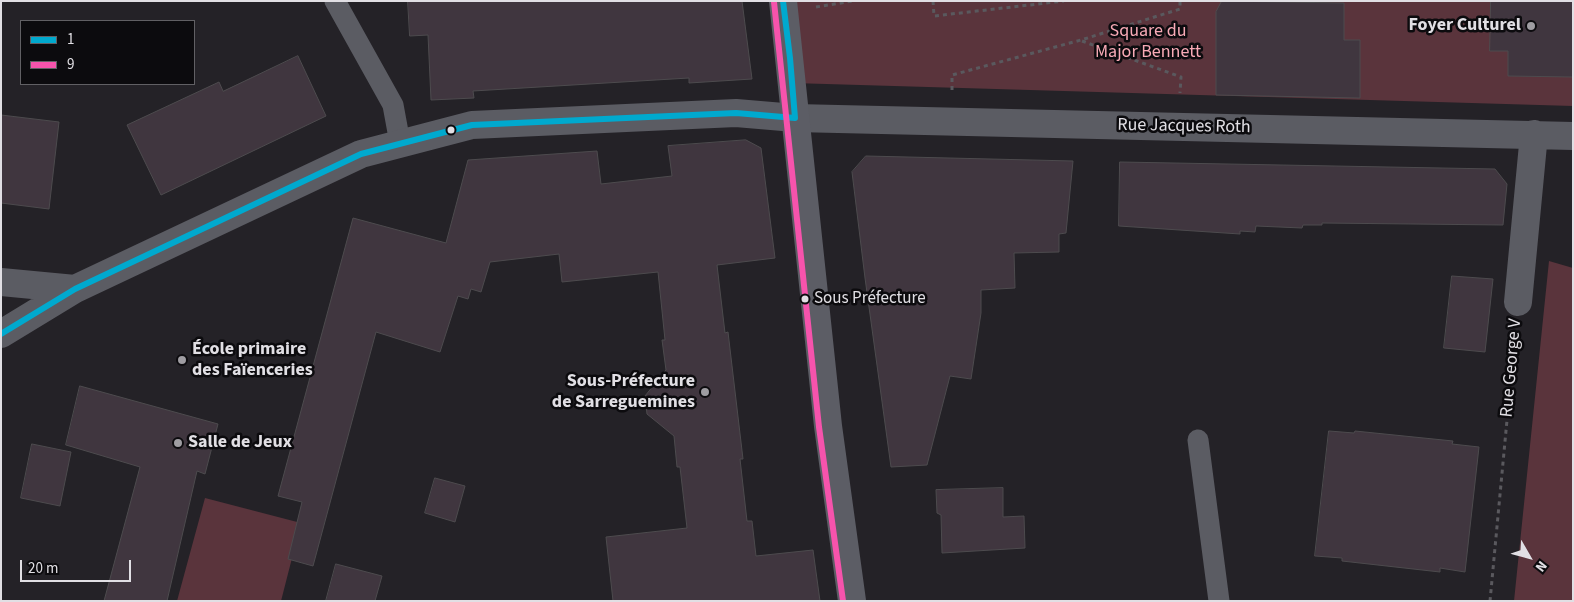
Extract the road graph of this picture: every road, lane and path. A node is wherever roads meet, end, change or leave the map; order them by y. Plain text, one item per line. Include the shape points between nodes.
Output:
1 (335, 1) edge
2 (783, 1) edge
3 (933, 1) edge
4 (1028, 1) edge
5 (1064, 1) edge
6 (1180, 1) edge
7 (1028, 6) junction
8 (1081, 40) junction
9 (795, 118) junction
10 (951, 121) junction
11 (1178, 126) junction
12 (1534, 134) junction
13 (1573, 136) edge
14 (400, 143) junction
15 (1, 282) edge
16 (75, 289) junction
17 (1518, 302) joint
18 (1, 334) edge
19 (1198, 440) dead end
20 (852, 601) edge
21 (1220, 601) edge
22 (1490, 601) edge

1 - 14 lane via 393,105
2 - 9 main road
3 - 7 path via 934,16
4 - 7 path
5 - 7 path
6 - 8 path via 1180,9
8 - 10 path via 952,75
8 - 11 path via 1181,77
9 - 10 street, Rue Jacques Roth
9 - 14 street, Rue Jacques Roth via 736,113 472,125
9 - 20 main road via 828,426
10 - 11 street, Rue Jacques Roth
11 - 12 street, Rue Jacques Roth
12 - 13 street, Rue Jacques Roth
12 - 17 street, Rue George V
14 - 16 street, Rue Jacques Roth via 361,154
15 - 16 street
16 - 18 street, Rue Jacques Roth
17 - 22 path, Rue George V
19 - 21 lane

